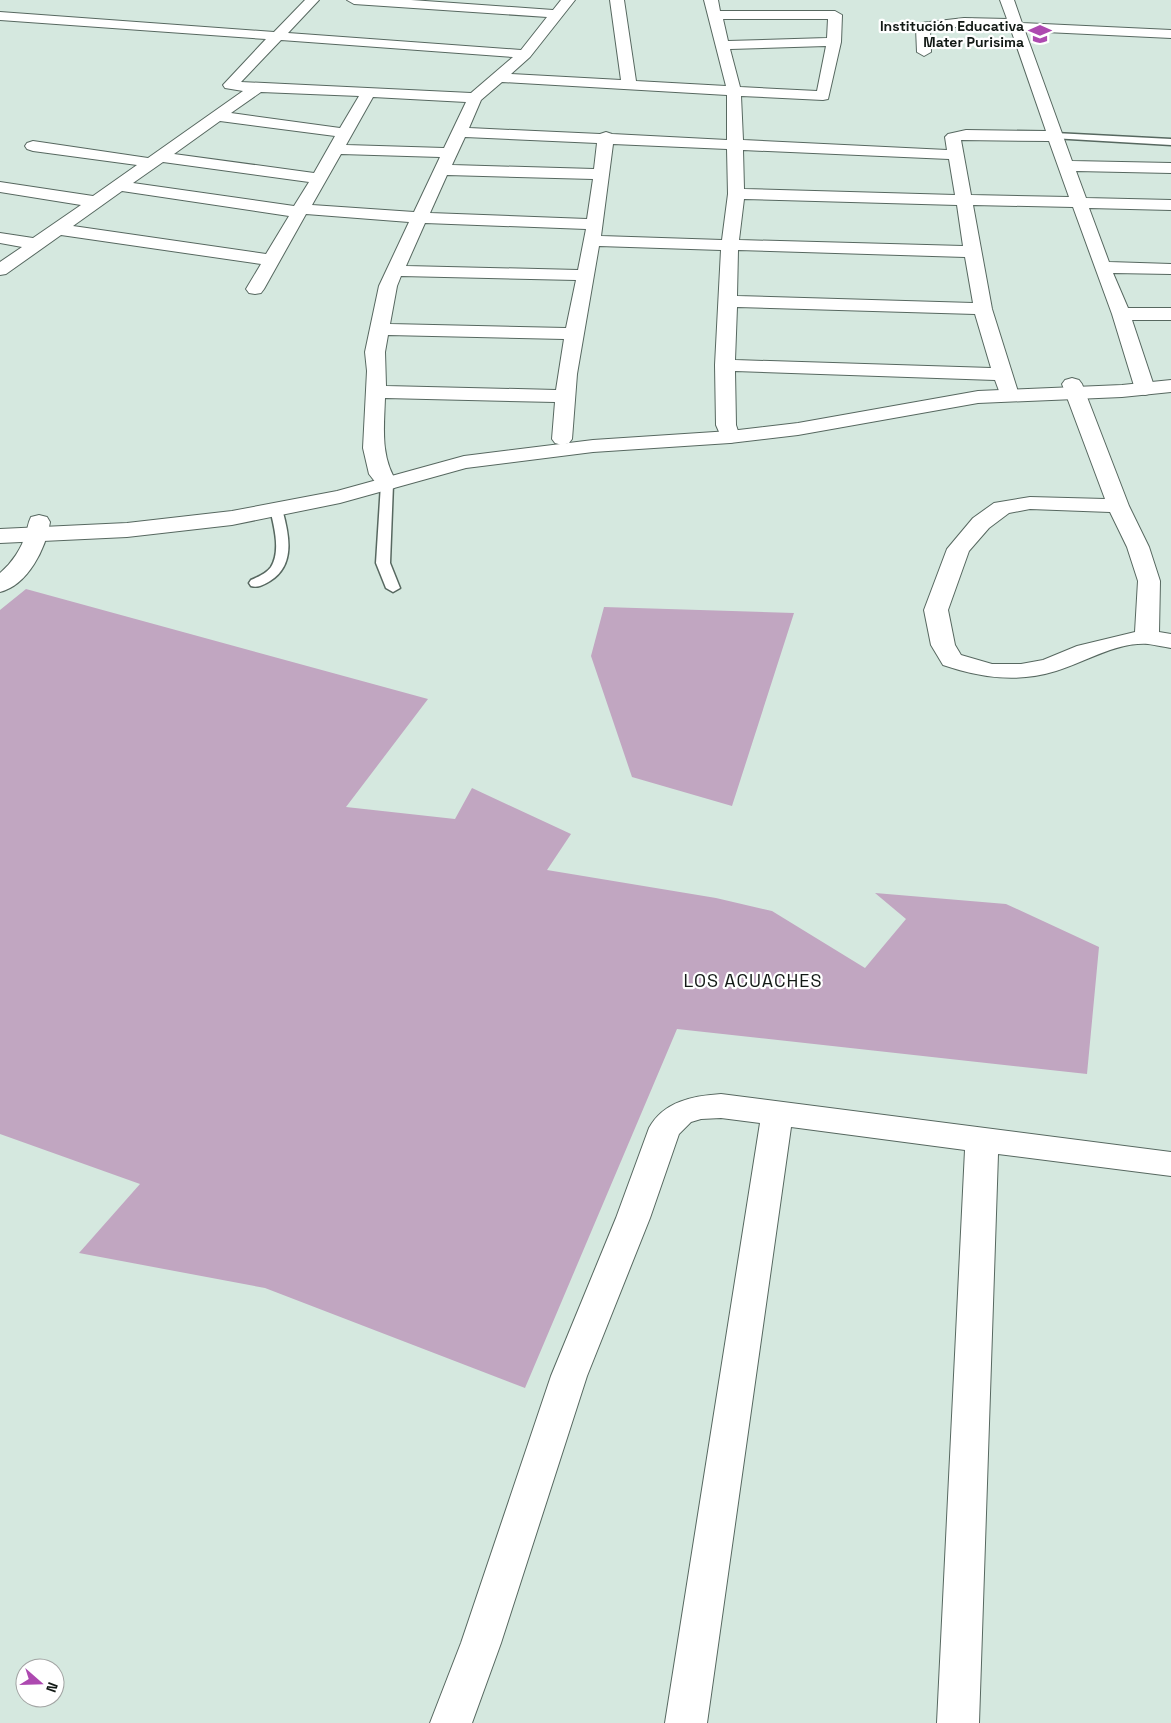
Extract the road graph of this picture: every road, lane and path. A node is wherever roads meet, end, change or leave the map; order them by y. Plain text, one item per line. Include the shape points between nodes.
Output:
1 (312, 0) edge
2 (354, 0) edge
3 (474, 0) edge
4 (568, 0) edge
5 (617, 0) edge
6 (1008, 0) edge
7 (462, 8) junction
8 (713, 8) edge
9 (557, 14) junction
10 (0, 16) edge
11 (1016, 25) junction
12 (1171, 34) edge
13 (278, 36) junction
14 (834, 42) junction
15 (722, 45) junction
16 (924, 52) dead end
17 (526, 54) junction
18 (497, 77) junction
19 (628, 84) junction
20 (258, 88) junction
21 (734, 90) junction
22 (368, 93) junction
23 (475, 98) junction
24 (219, 116) junction
25 (345, 132) junction
26 (459, 132) junction
27 (1055, 136) junction
28 (606, 137) junction
29 (1171, 142) edge
30 (734, 143) junction
31 (33, 146) dead end
32 (336, 148) junction
33 (450, 152) junction
34 (956, 155) junction
35 (157, 160) junction
36 (1067, 166) junction
37 (1171, 168) edge
38 (442, 170) junction
39 (600, 174) junction
40 (318, 178) junction
41 (118, 186) junction
42 (0, 187) edge
43 (736, 194) junction
44 (965, 200) junction
45 (96, 202) junction
46 (1079, 204) junction
47 (1171, 205) edge
48 (300, 211) junction
49 (420, 218) junction
50 (57, 229) junction
51 (594, 232) junction
52 (0, 238) edge
53 (36, 244) junction
54 (730, 244) junction
55 (974, 252) junction
56 (271, 260) junction
57 (1102, 267) junction
58 (1171, 269) edge
59 (0, 270) edge
60 (396, 271) junction
61 (586, 275) junction
62 (255, 289) dead end
63 (727, 302) junction
64 (983, 309) junction
65 (1121, 314) junction
66 (1171, 314) edge
67 (378, 329) junction
68 (575, 334) junction
69 (724, 365) junction
70 (1171, 375) edge
71 (1142, 383) junction
72 (1005, 385) junction
73 (1171, 386) edge
74 (1074, 389) junction
75 (375, 392) junction
76 (565, 396) junction
77 (728, 431) junction
78 (562, 439) junction
79 (383, 479) junction
80 (1118, 506) junction
81 (276, 509) junction
82 (0, 523) edge
83 (38, 528) junction
84 (0, 536) edge
85 (256, 583) dead end
86 (0, 585) edge
87 (393, 588) dead end
88 (1147, 637) junction
89 (1171, 641) edge
90 (777, 1113) junction
91 (982, 1139) junction
92 (1171, 1164) edge
93 (451, 1723) edge
94 (686, 1723) edge
95 (958, 1723) edge

1 - 13 street
2 - 7 street
3 - 7 street
4 - 9 street
5 - 19 street
6 - 11 street
7 - 9 street
8 - 14 street via 835,15
8 - 15 street
9 - 17 street
10 - 13 street
11 - 12 street
11 - 16 street via 970,22 926,26 923,28
11 - 27 street
13 - 17 street
13 - 20 street via 230,85
14 - 15 street
14 - 21 street via 823,96
15 - 21 street
17 - 18 street
18 - 19 street
18 - 23 street
19 - 21 street
20 - 22 street
20 - 24 street
21 - 30 street
22 - 23 street
22 - 25 street
23 - 26 street
24 - 25 street
24 - 35 street
25 - 32 street
26 - 28 street
26 - 33 street
27 - 29 lane
27 - 34 street via 960,135 953,137
27 - 36 street
28 - 30 street
28 - 39 street
30 - 34 street
30 - 43 street
31 - 35 street
32 - 33 street
32 - 40 street
33 - 38 street
34 - 44 street
35 - 40 street
35 - 41 street
36 - 37 street
36 - 46 street
38 - 39 street
38 - 49 street
39 - 51 street
40 - 48 street
41 - 45 street
41 - 48 street
42 - 45 street
43 - 44 street
43 - 54 street
44 - 46 street
44 - 55 street
45 - 50 street
46 - 47 street
46 - 57 street
48 - 49 street
48 - 56 street
49 - 51 street
49 - 60 street
50 - 53 street
50 - 56 street
51 - 54 street
51 - 61 street
52 - 53 street
53 - 59 street
54 - 55 street
54 - 63 street
55 - 64 street
56 - 62 street
57 - 58 street
57 - 65 street
60 - 61 street
60 - 67 street via 388,286
61 - 68 street
63 - 64 street
63 - 69 street
64 - 72 street
65 - 66 street
65 - 71 street
67 - 68 street
67 - 75 street
68 - 76 street
69 - 72 street
69 - 77 street
70 - 71 street
71 - 73 street
71 - 74 street
72 - 74 street
72 - 77 street via 941,403 798,429
74 - 80 street
75 - 76 street
75 - 79 street via 373,448
76 - 78 street
77 - 78 street
77 - 79 street via 464,462
78 - 79 street via 455,454
79 - 81 street via 340,497
79 - 83 street via 174,514
79 - 87 lane via 383,563
80 - 88 street via 1138,547 1149,581
80 - 88 street via 1030,503 1002,508 981,523 958,549 936,610 943,645 952,660 969,666 992,671 1021,671 1049,666 1085,651
81 - 83 street via 232,518 127,530
81 - 85 lane via 282,527 282,552 275,571
82 - 83 street
83 - 84 street
83 - 86 street via 20,567
88 - 89 street
90 - 91 street
90 - 93 street via 721,1106 699,1108 680,1114 665,1128 633,1218 569,1376 481,1643
90 - 94 street
91 - 92 street
91 - 95 street

